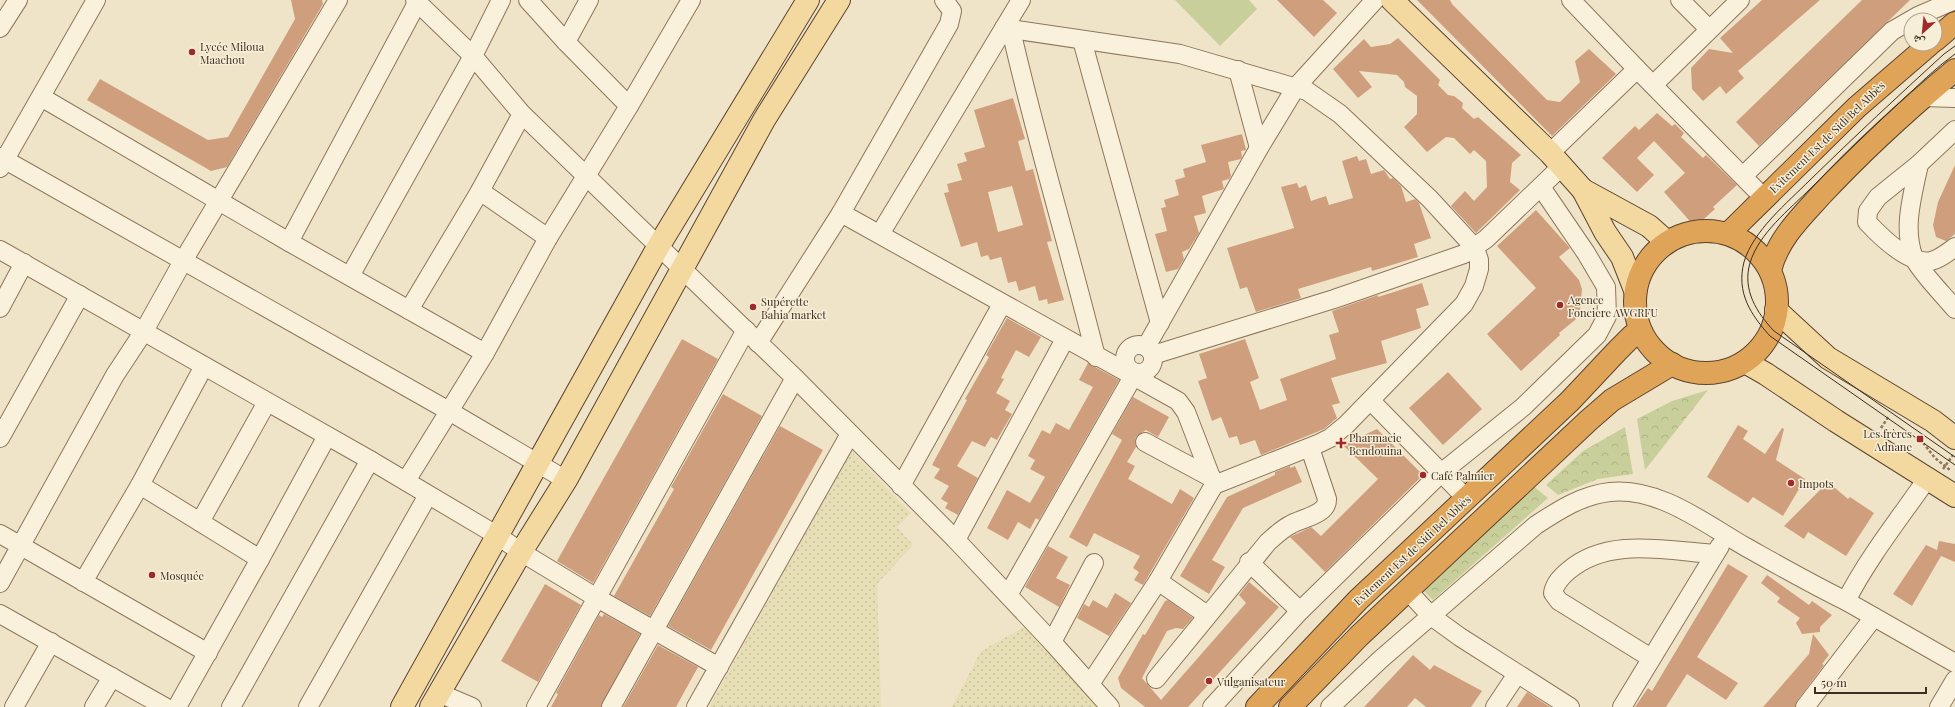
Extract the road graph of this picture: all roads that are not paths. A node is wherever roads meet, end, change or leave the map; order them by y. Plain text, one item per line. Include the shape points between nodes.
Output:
1 (18, 0) edge
2 (338, 0) edge
3 (501, 0) edge
4 (528, 0) edge
5 (589, 0) edge
6 (691, 0) edge
7 (808, 0) edge
8 (839, 0) edge
9 (944, 0) edge
10 (1021, 0) edge
11 (1375, 0) edge
12 (1392, 0) edge
13 (1572, 0) edge
14 (1680, 0) edge
15 (1740, 0) edge
16 (1955, 0) edge
17 (416, 1) edge
18 (92, 2) edge
19 (1955, 23) edge
20 (1, 26) edge
21 (1007, 29) junction
22 (1709, 29) junction
23 (1943, 33) edge
24 (1082, 40) junction
25 (566, 42) junction
26 (1921, 52) edge
27 (473, 56) junction
28 (1637, 69) junction
29 (1238, 70) junction
30 (1955, 70) edge
31 (1653, 85) junction
32 (1296, 87) junction
33 (41, 97) junction
34 (1922, 97) junction
35 (1955, 98) edge
36 (629, 106) junction
37 (522, 114) junction
38 (1955, 130) edge
39 (1258, 148) junction
40 (1556, 160) junction
41 (2, 162) edge
42 (1920, 164) junction
43 (585, 176) junction
44 (1743, 176) junction
45 (1541, 187) junction
46 (1583, 190) junction
47 (480, 191) junction
48 (1764, 198) junction
49 (220, 201) junction
50 (841, 213) junction
51 (880, 234) junction
52 (1728, 234) junction
53 (548, 238) junction
54 (289, 242) junction
55 (1667, 242) junction
56 (658, 247) junction
57 (1955, 247) edge
58 (1475, 248) junction
59 (0, 250) edge
60 (1914, 259) junction
61 (183, 262) junction
62 (24, 263) junction
63 (682, 267) junction
64 (1770, 270) junction
65 (350, 276) junction
66 (1636, 290) junction
67 (80, 295) junction
68 (1002, 304) junction
69 (0, 308) edge
70 (1955, 309) edge
71 (409, 310) junction
72 (1776, 310) junction
73 (1160, 323) junction
74 (144, 331) junction
75 (1641, 331) junction
76 (752, 336) junction
77 (1065, 339) junction
78 (1149, 351) junction
79 (485, 352) junction
80 (1096, 357) junction
81 (1745, 362) junction
82 (1672, 364) junction
83 (204, 366) junction
84 (1133, 375) junction
85 (795, 378) junction
86 (1370, 401) junction
87 (266, 402) junction
88 (449, 411) junction
89 (850, 434) junction
90 (327, 436) junction
91 (0, 438) edge
92 (1955, 438) edge
93 (1144, 442) dead end
94 (1310, 448) junction
95 (370, 460) junction
96 (539, 463) junction
97 (1441, 473) junction
98 (1932, 473) junction
99 (566, 480) junction
100 (406, 481) junction
101 (1213, 482) junction
102 (140, 485) junction
103 (901, 486) junction
104 (428, 495) junction
105 (1955, 496) edge
106 (1466, 498) junction
107 (200, 522) junction
108 (0, 534) edge
109 (498, 536) junction
110 (1726, 536) junction
111 (956, 540) junction
112 (21, 546) junction
113 (521, 552) junction
114 (1715, 554) junction
115 (260, 560) junction
116 (1094, 562) dead end
117 (1249, 562) junction
118 (1158, 581) junction
119 (83, 582) junction
120 (0, 583) edge
121 (1408, 591) junction
122 (1008, 595) junction
123 (597, 598) junction
124 (1846, 601) junction
125 (1300, 611) junction
126 (0, 614) edge
127 (1207, 615) junction
128 (1431, 616) junction
129 (1874, 617) junction
130 (654, 630) junction
131 (51, 642) junction
132 (1052, 642) junction
133 (208, 653) junction
134 (1651, 658) junction
135 (1955, 663) edge
136 (719, 667) junction
137 (1517, 674) junction
138 (112, 677) junction
139 (1156, 679) dead end
140 (1955, 680) edge
141 (1090, 684) junction
142 (435, 700) edge
143 (14, 707) edge
144 (94, 707) edge
145 (165, 707) edge
146 (177, 707) edge
147 (231, 707) edge
148 (308, 707) edge
149 (402, 707) edge
150 (472, 707) edge
151 (536, 707) edge
152 (611, 707) edge
153 (696, 707) edge
154 (1110, 707) edge
155 (1212, 707) edge
156 (1257, 707) edge
157 (1290, 707) edge
158 (1330, 707) edge
159 (1495, 707) edge
160 (1570, 707) edge
161 (1622, 707) edge
162 (1805, 707) edge
163 (1939, 707) edge

1 - 20 street
2 - 49 street
3 - 27 street
4 - 25 street
5 - 25 street
6 - 36 street
7 - 56 main road
8 - 63 main road via 764,120
9 - 50 street via 952,11 949,24
10 - 21 street
11 - 32 street
12 - 40 main road
13 - 28 street
14 - 22 street
15 - 22 street
16 - 44 street via 1892,31
17 - 27 street
17 - 54 street
18 - 33 street
19 - 23 highway
21 - 24 street
21 - 51 street
21 - 80 street via 1061,219
22 - 31 street
24 - 29 street via 1180,54
24 - 73 street
25 - 36 street
26 - 48 highway, Evitement Est de Sidi Bel Abbès via 1856,107
27 - 37 street
27 - 65 street
28 - 31 street
28 - 40 street
29 - 32 street
29 - 39 street
30 - 34 highway
31 - 44 street
32 - 39 street
32 - 58 street via 1340,114 1430,199
33 - 41 street
33 - 49 street
34 - 35 street
34 - 64 highway via 1860,154 1805,213 1784,238 1774,255
36 - 43 street
37 - 43 street
37 - 47 street
38 - 42 street
39 - 73 street
40 - 45 street
40 - 46 main road
41 - 61 street
42 - 60 street via 1910,207 1909,236
42 - 60 street via 1878,197 1868,211 1868,222 1885,241
43 - 53 street
43 - 56 street
44 - 48 street
45 - 58 street
45 - 97 street via 1606,287 1608,316 1597,335 1523,407
46 - 55 main road via 1649,226
46 - 66 main road via 1622,257
47 - 53 street
47 - 71 street
48 - 52 highway, Evitement Est de Sidi Bel Abbès
49 - 54 street
49 - 61 street
50 - 51 street
50 - 76 street
51 - 68 street
52 - 55 highway via 1702,230 1678,236
52 - 64 highway via 1761,256
53 - 79 street
54 - 65 street
55 - 66 highway via 1646,262
56 - 63 street
56 - 96 main road
57 - 60 street via 1931,261
58 - 78 street via 1413,273
58 - 86 street via 1479,269 1474,286 1464,304
59 - 62 street
60 - 70 street
61 - 74 street
61 - 88 street
62 - 67 street
62 - 69 street
63 - 76 street
63 - 99 main road
64 - 72 highway via 1776,288
65 - 71 street
66 - 75 highway via 1635,311
67 - 74 street
67 - 91 street
68 - 77 street
68 - 103 street
71 - 79 street
72 - 81 highway via 1770,336
72 - 92 main road via 1828,358 1921,413
73 - 78 street
74 - 83 street
74 - 112 street via 115,375
75 - 82 highway via 1659,356
75 - 106 highway, Evitement Est de Sidi Bel Abbès via 1622,346 1570,401
76 - 85 street
76 - 123 street
77 - 80 street
77 - 111 street
78 - 84 street via 1152,366 1149,370
78 - 84 street via 1137,345 1132,346 1126,354 1125,363
79 - 88 street
80 - 84 street
81 - 82 highway via 1721,372 1696,373
81 - 98 main road
82 - 121 highway via 1612,400 1588,420
83 - 87 street
83 - 102 street
84 - 101 street via 1182,406
84 - 122 street
85 - 89 street
85 - 130 street
86 - 94 street via 1330,438
86 - 97 street
87 - 90 street
87 - 107 street
88 - 96 street
88 - 100 street
89 - 103 street
89 - 136 street
90 - 95 street
90 - 115 street
93 - 101 street
94 - 101 street
94 - 117 street via 1327,499 1326,506 1281,531
95 - 100 street
95 - 147 street
96 - 99 street
96 - 109 main road
97 - 106 street
97 - 125 street
98 - 105 main road
98 - 124 street via 1878,548
99 - 113 main road
100 - 104 street
101 - 118 street
102 - 107 street
102 - 119 street
103 - 111 street
104 - 109 street
104 - 148 street
106 - 156 highway, Evitement Est de Sidi Bel Abbès via 1358,600
107 - 115 street
108 - 112 street
109 - 113 street
109 - 149 main road
110 - 114 street
110 - 124 street
110 - 128 street via 1665,502 1638,494 1611,492 1587,497 1563,507 1536,525
111 - 122 street
112 - 119 street
112 - 120 street
113 - 123 street
113 - 142 main road
114 - 134 street
114 - 134 street via 1628,548 1600,553 1578,563 1557,582 1552,593 1559,601
115 - 133 street
116 - 132 street
117 - 125 street
117 - 127 street
118 - 127 street
118 - 141 street
119 - 133 street
121 - 128 street
121 - 157 highway via 1330,664
122 - 132 street
123 - 130 street
123 - 151 street
124 - 129 street
125 - 155 street
126 - 131 street
127 - 139 street
128 - 137 street
128 - 158 street
129 - 135 street
129 - 162 street
130 - 136 street
130 - 152 street
131 - 138 street
131 - 143 street
132 - 141 street
133 - 146 street
134 - 161 street
136 - 153 street
137 - 159 street
137 - 160 street
138 - 144 street
138 - 145 street
140 - 163 street
141 - 154 street
142 - 150 street

